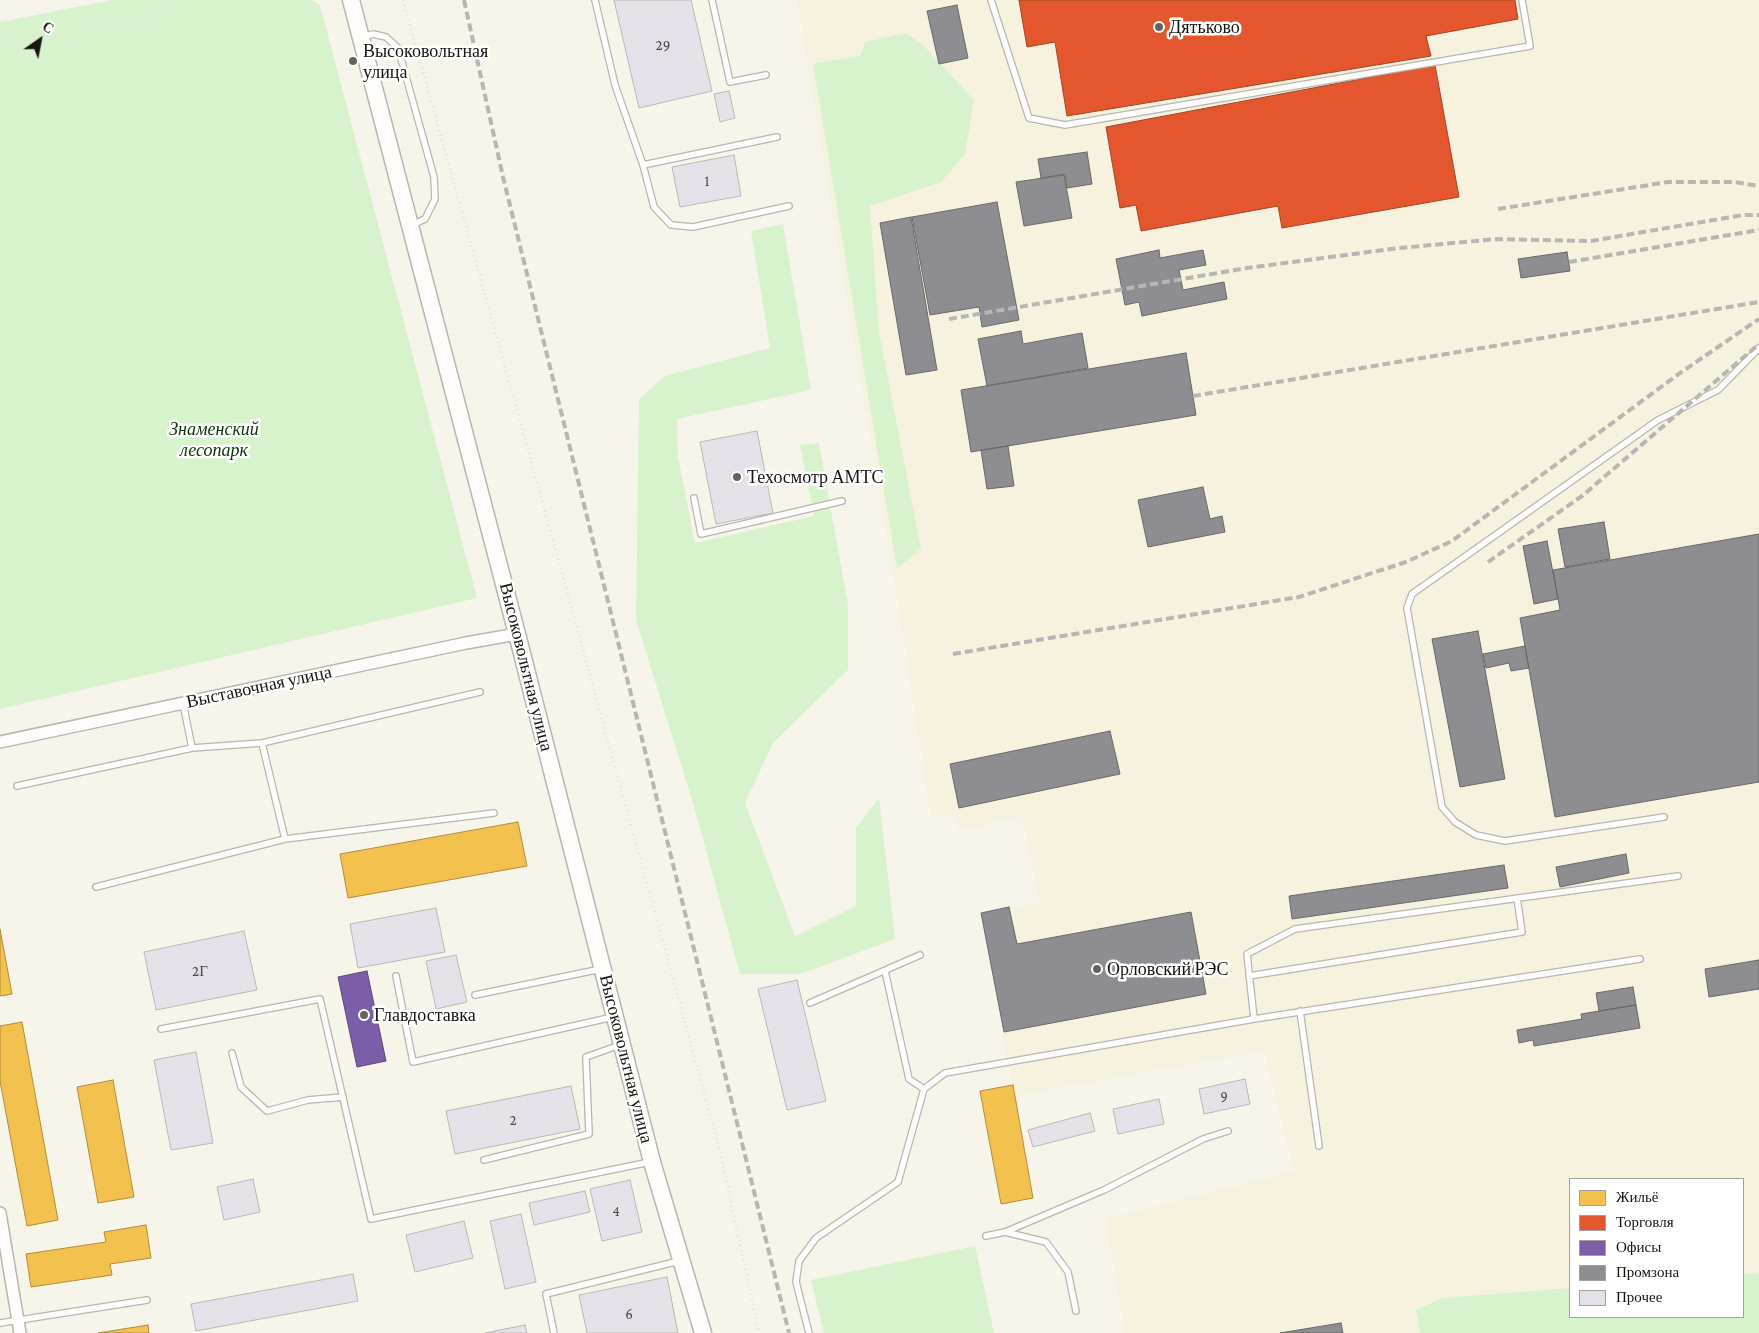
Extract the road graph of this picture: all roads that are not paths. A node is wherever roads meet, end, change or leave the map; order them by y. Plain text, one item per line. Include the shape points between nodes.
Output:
1 (350, 0) edge
2 (595, 0) edge
3 (712, 0) edge
4 (991, 0) edge
5 (1522, 0) edge
6 (360, 38) junction
7 (766, 75) dead end
8 (777, 137) dead end
9 (643, 165) junction
10 (789, 206) dead end
11 (410, 226) junction
12 (1759, 348) edge
13 (694, 498) dead end
14 (842, 501) dead end
15 (517, 634) junction
16 (480, 692) dead end
17 (183, 703) junction
18 (0, 742) edge
19 (262, 743) junction
20 (192, 748) junction
21 (17, 786) dead end
22 (494, 813) dead end
23 (1664, 817) dead end
24 (286, 839) junction
25 (1678, 876) dead end
26 (96, 887) dead end
27 (1517, 898) junction
28 (920, 955) dead end
29 (1640, 959) dead end
30 (603, 968) junction
31 (884, 971) junction
32 (396, 976) dead end
33 (1249, 976) junction
34 (475, 995) dead end
35 (810, 1003) dead end
36 (1300, 1012) junction
37 (615, 1016) junction
38 (1254, 1019) junction
39 (161, 1029) dead end
40 (622, 1044) junction
41 (232, 1054) dead end
42 (924, 1089) junction
43 (343, 1097) junction
44 (1228, 1131) dead end
45 (1319, 1146) dead end
46 (484, 1160) dead end
47 (652, 1162) junction
48 (0, 1213) edge
49 (1005, 1232) junction
50 (986, 1236) dead end
51 (681, 1260) junction
52 (147, 1300) dead end
53 (1076, 1311) dead end
54 (18, 1320) junction
55 (0, 1323) edge
56 (20, 1333) edge
57 (554, 1333) edge
58 (703, 1333) edge
59 (808, 1333) edge

1 - 6 main road, Высоковольтная улица
2 - 9 lane via 615,86
3 - 7 lane via 730,82
4 - 5 lane via 1029,118 1065,125 1530,46
6 - 11 main road, Высоковольтная улица
6 - 11 lane via 372,34 386,37 398,48 434,177 435,199 425,219
8 - 9 lane
9 - 10 lane via 654,207 671,225 693,227
11 - 15 main road, Высоковольтная улица
12 - 23 lane via 1718,390 1650,425 1412,594 1407,608 1442,807 1455,822 1476,835 1505,841
13 - 14 lane via 702,534
15 - 17 street, Выставочная улица
15 - 30 main road, Высоковольтная улица
16 - 19 lane
17 - 18 street, Выставочная улица
17 - 20 lane
19 - 20 lane
19 - 24 lane
20 - 21 lane
22 - 24 lane
24 - 26 lane
25 - 27 lane
27 - 33 lane via 1295,928 1247,954
27 - 33 lane via 1522,932
28 - 31 lane
29 - 36 lane
30 - 34 lane
30 - 37 main road, Высоковольтная улица
31 - 35 lane
31 - 42 lane via 908,1079
32 - 37 lane via 413,1062
33 - 38 lane
36 - 38 lane
36 - 45 lane
37 - 40 main road, Высоковольтная улица
38 - 42 lane via 945,1073
39 - 43 lane via 320,999
40 - 46 lane via 586,1057 590,1134
40 - 47 main road, Высоковольтная улица
41 - 43 lane via 241,1087 267,1111 308,1100
42 - 59 lane via 898,1182 816,1238 799,1261 796,1282
43 - 47 lane via 371,1219
44 - 49 lane via 1203,1139 1104,1190
47 - 51 main road, Высоковольтная улица
48 - 54 street
49 - 50 lane
49 - 53 lane via 1046,1242 1068,1272
51 - 57 lane via 546,1294
51 - 58 main road, Высоковольтная улица
52 - 54 lane
54 - 55 lane
54 - 56 street

